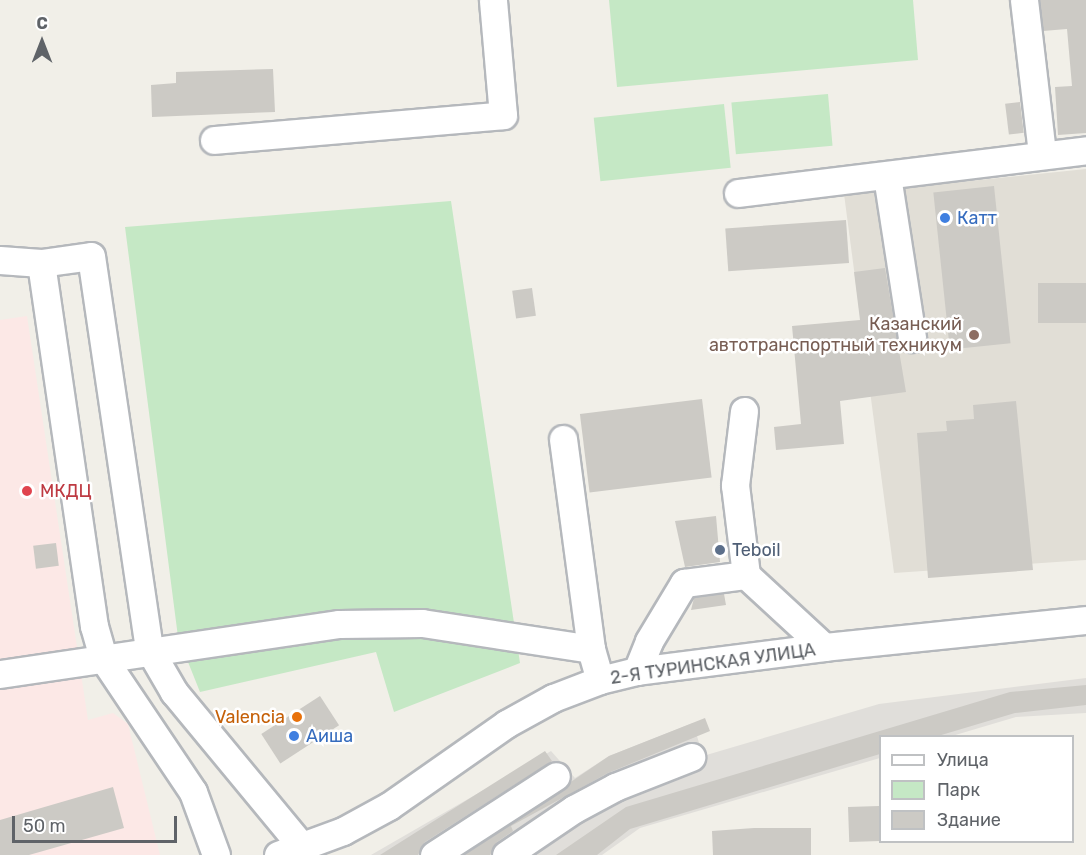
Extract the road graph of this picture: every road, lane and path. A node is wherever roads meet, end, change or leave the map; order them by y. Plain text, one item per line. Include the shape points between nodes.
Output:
1 (493, 0) edge
2 (1024, 0) edge
3 (214, 140) dead end
4 (1086, 150) edge
5 (1042, 154) junction
6 (887, 176) junction
7 (738, 193) dead end
8 (0, 260) edge
9 (40, 263) junction
10 (912, 338) dead end
11 (744, 411) dead end
12 (563, 439) dead end
13 (746, 576) junction
14 (1086, 620) edge
15 (824, 647) junction
16 (149, 649) junction
17 (591, 649) junction
18 (103, 658) junction
19 (638, 671) junction
20 (0, 674) edge
21 (600, 680) junction
22 (691, 757) dead end
23 (556, 776) dead end
24 (290, 851) edge
25 (216, 855) edge
26 (434, 855) edge
27 (506, 855) edge

1 - 3 street via 503,115
2 - 5 street
4 - 5 street
5 - 6 street
6 - 7 street
6 - 10 street
8 - 9 street
9 - 16 street via 91,256
9 - 18 street via 94,626
11 - 13 street via 735,485
12 - 17 street
13 - 15 street
13 - 19 street via 684,583 649,641
14 - 15 street, 2-Я ТУРИНСКАЯ УЛИЦА
15 - 19 street, 2-Я ТУРИНСКАЯ УЛИЦА
16 - 17 street via 339,624 422,622
16 - 18 street
16 - 24 street via 174,692
17 - 21 street
18 - 20 street
18 - 25 street via 193,792
19 - 21 street, 2-Я ТУРИНСКАЯ УЛИЦА
21 - 24 street, 2-Я ТУРИНСКАЯ УЛИЦА via 553,698 506,724 381,810
22 - 27 street via 605,792
23 - 26 street

